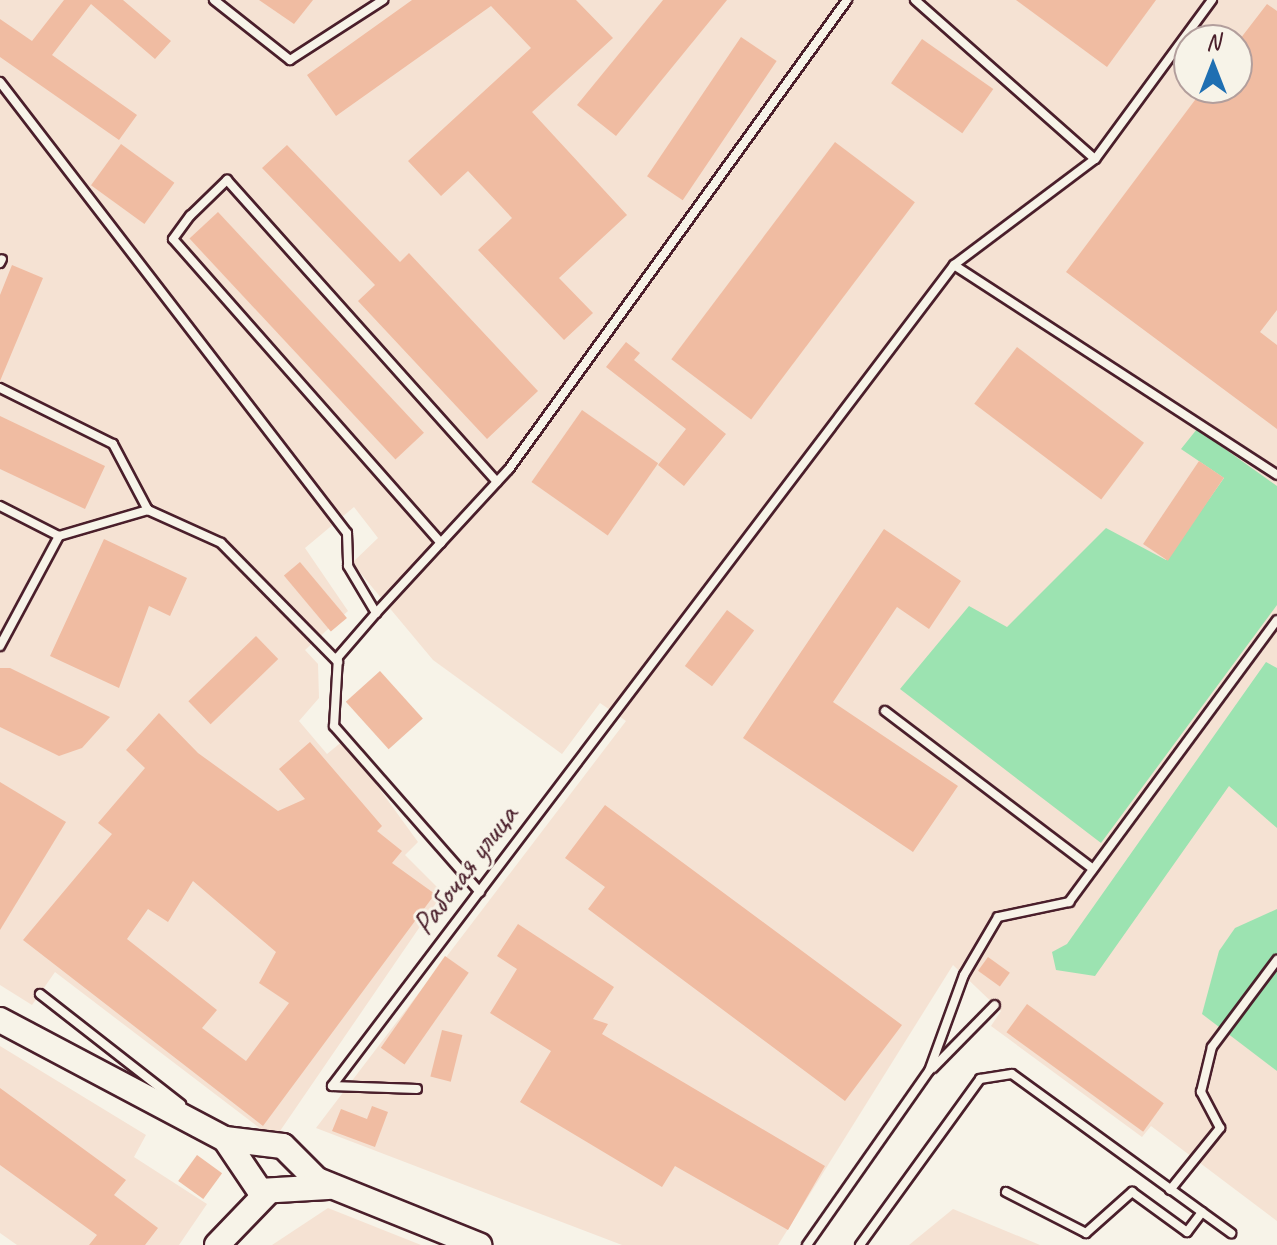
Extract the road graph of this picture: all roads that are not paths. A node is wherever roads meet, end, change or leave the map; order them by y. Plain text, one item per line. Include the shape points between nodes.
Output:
1 (214, 0) edge
2 (383, 0) edge
3 (847, 0) edge
4 (915, 0) edge
5 (1212, 0) edge
6 (0, 82) edge
7 (1095, 159) junction
8 (954, 265) junction
9 (0, 388) edge
10 (1277, 475) edge
11 (497, 482) junction
12 (0, 506) edge
13 (148, 510) junction
14 (59, 536) junction
15 (441, 543) junction
16 (376, 613) junction
17 (1277, 620) edge
18 (0, 646) edge
19 (338, 662) junction
20 (885, 711) dead end
21 (1093, 869) junction
22 (480, 892) junction
23 (1277, 960) edge
24 (40, 994) dead end
25 (995, 1005) dead end
26 (0, 1020) edge
27 (929, 1071) junction
28 (417, 1089) dead end
29 (217, 1134) junction
30 (267, 1144) junction
31 (294, 1157) junction
32 (261, 1184) junction
33 (334, 1189) junction
34 (1170, 1190) junction
35 (1006, 1192) dead end
36 (1202, 1212) junction
37 (1231, 1233) dead end
38 (217, 1245) edge
39 (479, 1245) edge
40 (807, 1245) edge
41 (860, 1245) edge

1 - 2 lane via 290,60
3 - 11 lane
4 - 7 lane
5 - 7 lane, Рабочая улица
6 - 16 lane via 347,533 348,566
7 - 8 lane, Рабочая улица
8 - 10 lane
8 - 22 lane, Рабочая улица
9 - 13 lane via 113,444
11 - 15 lane
11 - 15 lane via 227,180 190,216 173,239
12 - 14 lane
13 - 14 lane
13 - 19 lane via 221,543
14 - 18 lane
15 - 16 lane
16 - 19 lane
17 - 21 lane
19 - 22 lane via 334,726
20 - 21 lane
21 - 27 lane via 1069,902 998,917 964,975
22 - 28 lane, Рабочая улица via 332,1086
23 - 34 lane via 1212,1047 1201,1092 1220,1128
24 - 29 lane
25 - 27 lane
26 - 29 street
27 - 40 lane
29 - 30 street
29 - 32 street
30 - 31 street
30 - 32 street via 253,1151
31 - 32 street via 296,1172
31 - 33 street
32 - 33 street
32 - 38 street
33 - 39 street
34 - 36 lane
34 - 41 lane via 1012,1074 980,1079
35 - 36 lane via 1086,1233 1132,1192 1187,1232
36 - 37 lane

